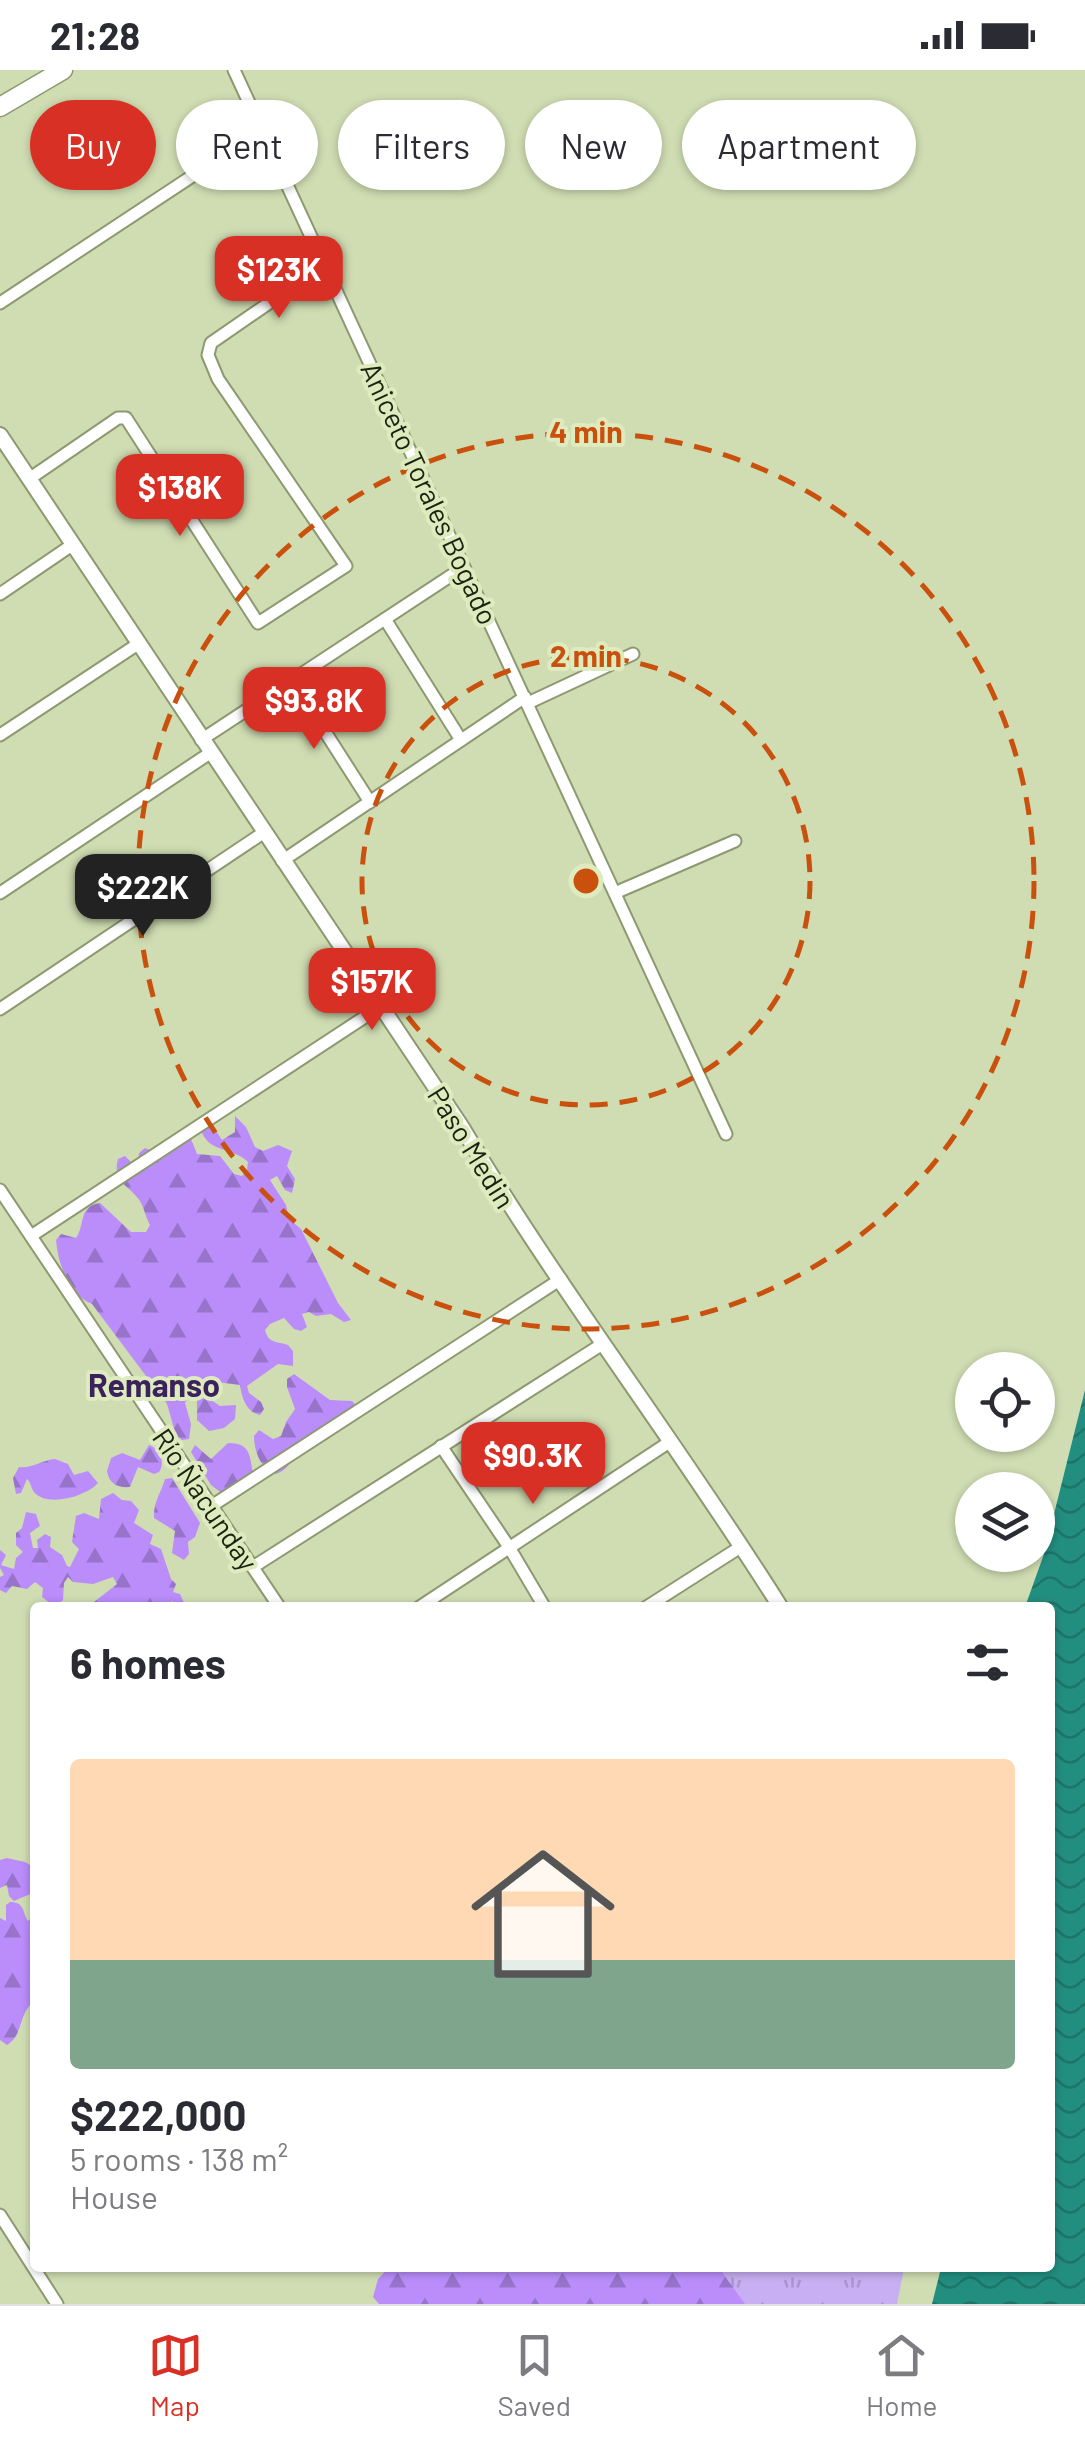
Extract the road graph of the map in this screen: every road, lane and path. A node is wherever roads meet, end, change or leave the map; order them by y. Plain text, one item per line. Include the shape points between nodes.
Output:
1 (42, 70) edge
2 (63, 70) edge
3 (234, 70) edge
4 (0, 95) edge
5 (248, 100) edge
6 (0, 107) edge
7 (176, 187) edge
8 (290, 190) edge
9 (324, 265) junction
10 (0, 303) edge
11 (0, 435) edge
12 (29, 479) junction
13 (72, 545) junction
14 (464, 567) junction
15 (0, 594) edge
16 (386, 619) junction
17 (138, 644) junction
18 (633, 654) dead end
19 (292, 680) junction
20 (527, 700) junction
21 (0, 735) edge
22 (461, 740) junction
23 (205, 746) junction
24 (370, 802) junction
25 (263, 832) junction
26 (735, 841) dead end
27 (282, 861) junction
28 (616, 892) junction
29 (0, 893) edge
30 (380, 1007) junction
31 (0, 1009) edge
32 (726, 1134) dead end
33 (0, 1190) edge
34 (31, 1236) junction
35 (561, 1280) junction
36 (604, 1342) junction
37 (672, 1440) junction
38 (441, 1446) junction
39 (210, 1507) junction
40 (742, 1546) junction
41 (510, 1547) junction
42 (253, 1568) junction
43 (276, 1602) edge
44 (427, 1602) edge
45 (542, 1602) edge
46 (655, 1602) edge
47 (776, 1602) edge
48 (0, 2215) edge
49 (30, 2262) edge
50 (37, 2272) edge
51 (57, 2304) edge

1 - 4 main road
2 - 6 main road
3 - 5 street, Aniceto Torales Bogado
7 - 10 street
8 - 9 street, Aniceto Torales Bogado
9 - 12 street via 210,343 208,355 346,566 258,623 122,417
9 - 14 street, Aniceto Torales Bogado
11 - 12 street, Paso Medin
12 - 13 street, Paso Medin
13 - 15 street
13 - 17 street, Paso Medin
14 - 16 street
14 - 20 street, Aniceto Torales Bogado
16 - 19 street
16 - 22 street
17 - 21 street
17 - 23 street, Paso Medin
18 - 20 street
19 - 23 street
19 - 24 street
20 - 22 street
20 - 28 street, Aniceto Torales Bogado
22 - 24 street
23 - 25 street, Paso Medin
23 - 29 street
24 - 27 street
25 - 27 street, Paso Medin
25 - 31 street
26 - 28 street
27 - 30 street, Paso Medin
28 - 32 street, Aniceto Torales Bogado
30 - 34 street
30 - 35 street, Paso Medin
33 - 34 street, Río Ñacunday
34 - 39 street, Río Ñacunday
35 - 36 street, Paso Medin
35 - 39 street
36 - 37 street, Paso Medin
36 - 38 street
37 - 40 street, Paso Medin
37 - 41 street
38 - 41 street
38 - 42 street
39 - 42 street, Río Ñacunday
40 - 46 street
40 - 47 street, Paso Medin
41 - 44 street
41 - 45 street
42 - 43 street, Río Ñacunday
48 - 49 street
50 - 51 street

